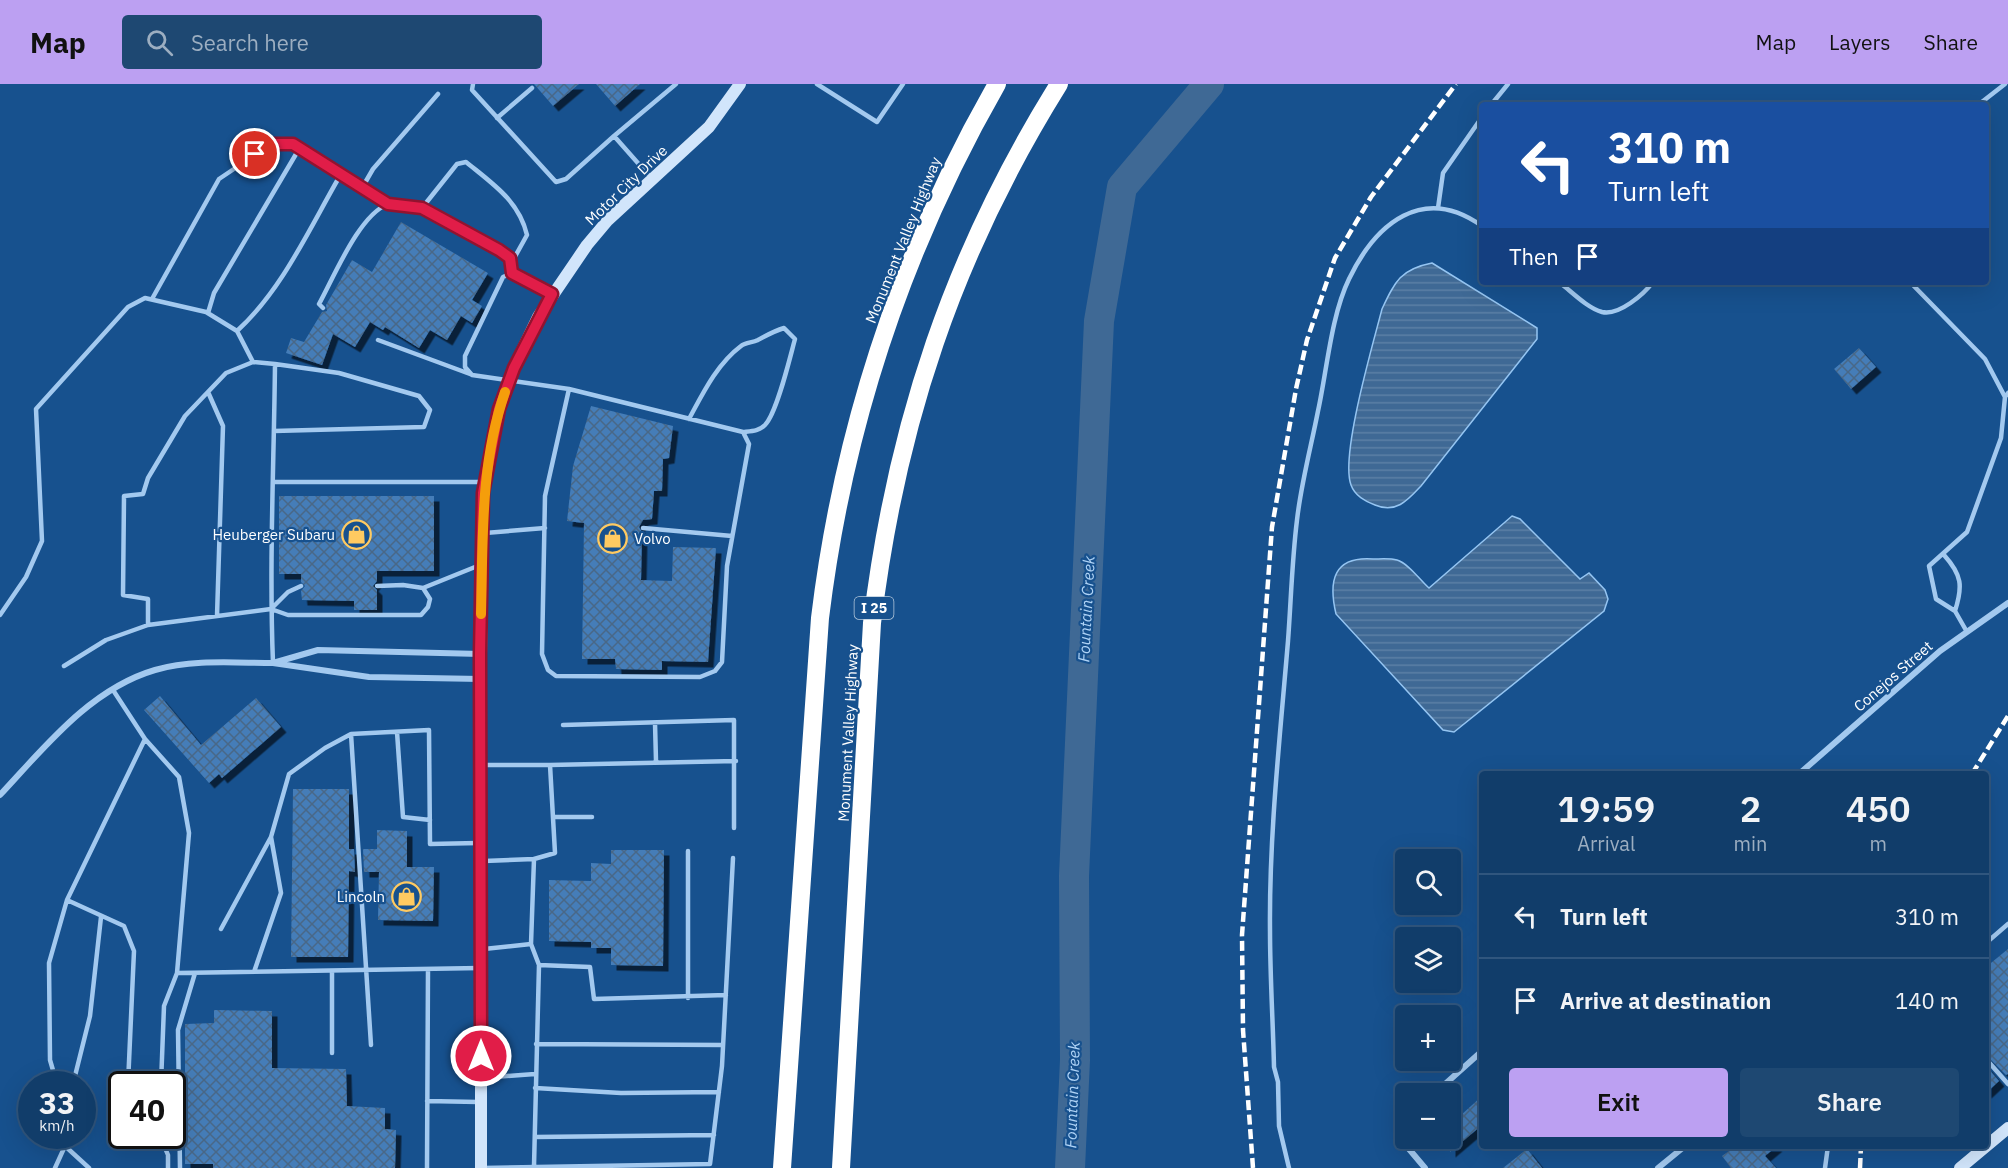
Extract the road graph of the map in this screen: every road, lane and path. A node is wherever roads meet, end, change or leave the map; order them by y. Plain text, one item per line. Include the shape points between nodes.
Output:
1 (473, 84) edge
2 (676, 84) edge
3 (740, 84) edge
4 (817, 84) edge
5 (903, 84) edge
6 (998, 84) edge
7 (1059, 84) edge
8 (1508, 84) edge
9 (2005, 84) edge
10 (532, 88) dead end
11 (438, 94) dead end
12 (1493, 102) edge
13 (1982, 102) edge
14 (497, 118) junction
15 (1479, 121) edge
16 (614, 136) junction
17 (299, 148) junction
18 (340, 174) junction
19 (652, 178) junction
20 (362, 188) junction
21 (388, 204) junction
22 (422, 208) junction
23 (1438, 208) junction
24 (1479, 224) edge
25 (512, 262) junction
26 (512, 273) junction
27 (1563, 285) edge
28 (1651, 285) edge
29 (1913, 285) edge
30 (552, 294) junction
31 (152, 299) junction
32 (321, 306) dead end
33 (208, 313) junction
34 (237, 331) junction
35 (378, 340) dead end
36 (252, 362) junction
37 (275, 364) junction
38 (472, 375) junction
39 (509, 381) junction
40 (569, 389) junction
41 (208, 392) junction
42 (2006, 395) edge
43 (688, 419) junction
44 (274, 431) junction
45 (743, 432) junction
46 (273, 482) junction
47 (485, 482) junction
48 (545, 528) junction
49 (643, 528) dead end
50 (483, 533) junction
51 (732, 536) junction
52 (1944, 555) junction
53 (483, 564) junction
54 (301, 586) dead end
55 (377, 586) dead end
56 (423, 588) junction
57 (2008, 603) edge
58 (271, 609) junction
59 (1955, 611) junction
60 (0, 615) edge
61 (217, 616) junction
62 (148, 625) junction
63 (1967, 632) junction
64 (480, 654) junction
65 (273, 663) junction
66 (64, 666) dead end
67 (481, 679) junction
68 (113, 690) junction
69 (655, 723) junction
70 (563, 725) dead end
71 (397, 732) junction
72 (351, 734) junction
73 (146, 739) junction
74 (656, 761) junction
75 (736, 761) junction
76 (481, 765) junction
77 (550, 765) junction
78 (1803, 771) edge
79 (0, 795) edge
80 (555, 817) junction
81 (592, 817) dead end
82 (430, 820) junction
83 (734, 828) dead end
84 (271, 837) junction
85 (481, 843) junction
86 (688, 851) dead end
87 (733, 858) dead end
88 (534, 859) junction
89 (480, 861) junction
90 (67, 900) junction
91 (101, 917) junction
92 (2008, 924) edge
93 (221, 929) dead end
94 (1989, 940) edge
95 (531, 944) junction
96 (481, 949) junction
97 (539, 965) junction
98 (481, 968) junction
99 (428, 969) junction
100 (368, 970) junction
101 (332, 971) junction
102 (254, 972) junction
103 (195, 973) junction
104 (177, 974) junction
105 (726, 994) junction
106 (688, 998) junction
107 (536, 1044) junction
108 (371, 1045) dead end
109 (723, 1045) junction
110 (332, 1053) dead end
111 (1479, 1054) edge
112 (1989, 1062) edge
113 (53, 1071) edge
114 (76, 1071) edge
115 (129, 1071) edge
116 (162, 1071) edge
117 (535, 1074) junction
118 (481, 1078) junction
119 (1446, 1083) edge
120 (2008, 1084) edge
121 (535, 1088) junction
122 (719, 1092) junction
123 (427, 1101) junction
124 (481, 1102) junction
125 (2008, 1128) edge
126 (714, 1135) junction
127 (535, 1137) junction
128 (1989, 1144) edge
129 (64, 1149) edge
130 (68, 1149) edge
131 (165, 1149) edge
132 (1409, 1149) edge
133 (1681, 1149) edge
134 (1828, 1149) edge
135 (1983, 1149) edge
136 (534, 1166) junction
137 (710, 1166) edge
138 (55, 1168) edge
139 (89, 1168) edge
140 (168, 1168) edge
141 (180, 1168) edge
142 (427, 1168) edge
143 (481, 1168) edge
144 (782, 1168) edge
145 (841, 1168) edge
146 (1289, 1168) edge
147 (1425, 1168) edge
148 (1658, 1168) edge
149 (1825, 1168) edge
150 (1960, 1168) edge

1 - 14 lane via 472,90
2 - 16 lane
3 - 19 street, Motor City Drive via 709,126
4 - 5 lane via 877,122
6 - 144 highway, Monument Valley Highway via 939,194 900,286 868,387 835,520 820,618
7 - 145 highway, Monument Valley Highway / I 25 via 1010,168 967,257 931,349 894,479 872,623
8 - 12 lane
9 - 13 lane
10 - 14 lane
11 - 20 lane via 373,169
14 - 16 lane via 556,182 567,179
15 - 23 lane via 1443,173
16 - 19 lane
17 - 18 lane
17 - 31 lane via 286,143 271,144 219,179
17 - 33 lane via 214,293
18 - 20 lane
18 - 34 lane via 270,295
19 - 30 street, Motor City Drive via 608,220
20 - 21 lane
21 - 22 lane
21 - 32 lane via 364,223
22 - 25 lane via 499,250
22 - 25 lane via 457,164 466,162 517,206 524,221 527,235
23 - 24 lane via 1466,215
23 - 146 lane via 1411,210 1394,221 1371,242 1349,280 1341,300 1297,519 1276,783 1270,929 1279,1126
25 - 26 lane
26 - 30 lane
26 - 38 lane via 503,277 465,356 465,367
27 - 28 lane via 1602,312 1615,310 1645,293
29 - 42 lane via 1985,359
30 - 39 street, Motor City Drive
31 - 33 lane
31 - 60 lane via 145,298 128,307 36,409 42,541 26,577
33 - 34 lane
34 - 36 lane
35 - 38 lane
36 - 37 lane
36 - 41 lane via 226,373
37 - 44 lane
37 - 44 lane via 339,373 419,396 430,410 424,427
38 - 39 lane
39 - 40 lane
39 - 47 street, Motor City Drive via 499,409
40 - 43 lane
40 - 48 lane via 545,496
41 - 61 lane via 223,426
41 - 62 lane via 185,416 148,478 143,495 124,496 123,595 148,599
42 - 52 lane via 2001,438 1967,532
43 - 45 lane
43 - 45 lane via 711,378 731,354 743,343 755,342 784,328 795,339 777,399 767,423 757,431
44 - 46 lane
45 - 51 lane via 749,444
46 - 47 lane
46 - 58 lane
47 - 50 street, Motor City Drive
48 - 50 lane
48 - 51 lane via 542,654 548,670 556,676 700,677 715,671 722,662
49 - 51 lane
50 - 53 street, Motor City Drive
52 - 59 lane via 1956,568 1962,590
52 - 59 lane via 1929,566 1936,599
53 - 56 lane
53 - 64 street, Motor City Drive
54 - 58 lane via 288,592
55 - 56 lane
56 - 58 lane via 430,599 421,615 288,615
57 - 63 street, Conejos Street
58 - 61 lane
58 - 65 lane
59 - 63 lane
61 - 62 lane
62 - 66 lane via 106,640
63 - 78 street, Conejos Street
64 - 65 street via 318,650
64 - 67 street, Motor City Drive
65 - 67 street via 369,677
65 - 68 street via 191,664 154,670
67 - 76 street, Motor City Drive
68 - 73 lane
68 - 79 street via 68,722
69 - 70 lane
69 - 74 lane
69 - 75 lane via 734,720
71 - 72 lane
71 - 82 lane via 403,818
71 - 82 lane via 429,730
72 - 84 lane via 290,774
72 - 100 lane
73 - 90 lane
73 - 104 lane via 179,777 189,833
74 - 75 lane
74 - 77 lane
75 - 83 lane
76 - 77 lane
76 - 85 street, Motor City Drive
77 - 80 lane
80 - 81 lane
80 - 88 lane via 555,853
82 - 85 lane via 430,844
84 - 93 lane
84 - 102 lane via 281,893
85 - 89 street, Motor City Drive
86 - 106 lane
87 - 105 lane
88 - 89 lane
88 - 95 lane
89 - 96 street, Motor City Drive
90 - 91 lane
90 - 113 lane via 49,963
91 - 114 lane via 90,1016
91 - 115 lane via 124,926 134,951
92 - 94 lane
95 - 96 lane
95 - 97 lane
96 - 98 street, Motor City Drive
97 - 106 lane via 590,967 594,999
97 - 107 lane
98 - 99 lane
98 - 118 street, Motor City Drive
99 - 100 lane
99 - 123 lane
100 - 101 lane
100 - 108 lane
101 - 102 lane
101 - 110 lane
102 - 103 lane
103 - 104 lane
103 - 141 lane via 178,1030
104 - 116 lane via 164,1006
105 - 106 lane
105 - 109 lane
107 - 109 lane
107 - 117 lane
109 - 122 lane
111 - 119 street
112 - 120 lane
117 - 118 lane
117 - 121 lane
118 - 124 street, Motor City Drive
121 - 122 lane via 621,1093
121 - 127 lane
122 - 126 lane
123 - 124 lane
123 - 142 lane
124 - 143 street, Motor City Drive
125 - 128 street
126 - 127 lane
126 - 137 lane
127 - 136 lane
129 - 138 lane
130 - 139 lane
131 - 140 lane
132 - 147 street
133 - 148 street
134 - 149 lane
135 - 150 street
136 - 137 lane
136 - 143 lane

